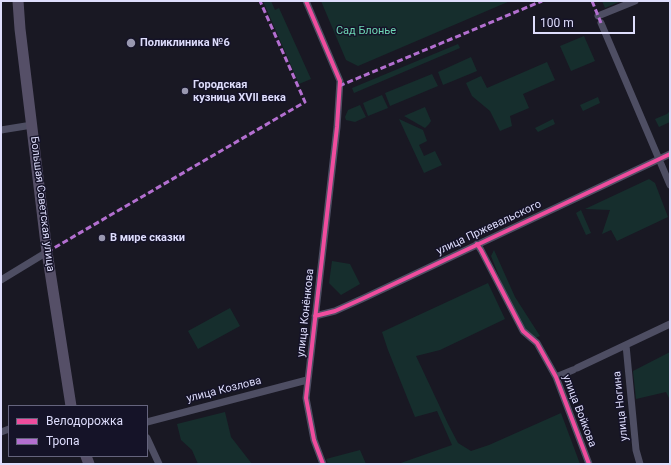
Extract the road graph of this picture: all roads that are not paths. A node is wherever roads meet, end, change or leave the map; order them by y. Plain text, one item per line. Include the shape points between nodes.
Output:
1 (18, 1) edge
2 (306, 1) edge
3 (635, 1) edge
4 (32, 125) junction
5 (1, 130) edge
6 (670, 154) edge
7 (658, 159) junction
8 (670, 185) edge
9 (477, 244) junction
10 (47, 252) junction
11 (1, 280) edge
12 (315, 316) junction
13 (670, 324) edge
14 (626, 346) junction
15 (556, 377) junction
16 (307, 380) junction
17 (71, 405) edge
18 (148, 422) edge
19 (148, 440) edge
20 (159, 464) edge
21 (323, 464) edge
22 (589, 464) edge
23 (640, 464) edge

1 - 4 main road, Большая Советская улица
2 - 12 street, улица Конёнкова via 340,81
3 - 7 street via 600,20
4 - 5 street
4 - 10 main road, Большая Советская улица
6 - 7 street, улица Пржевальского
7 - 8 street
7 - 9 street, улица Пржевальского
9 - 12 street, улица Пржевальского via 335,311
9 - 15 street, улица Войкова via 523,332 537,343
10 - 11 street
10 - 17 main road, Большая Советская улица
12 - 16 street, улица Конёнкова
13 - 14 street
14 - 15 street
14 - 23 street, улица Ногина via 636,450
15 - 22 street, улица Войкова
16 - 18 street, улица Козлова
16 - 21 street, улица Конёнкова via 306,398 314,440
19 - 20 street

